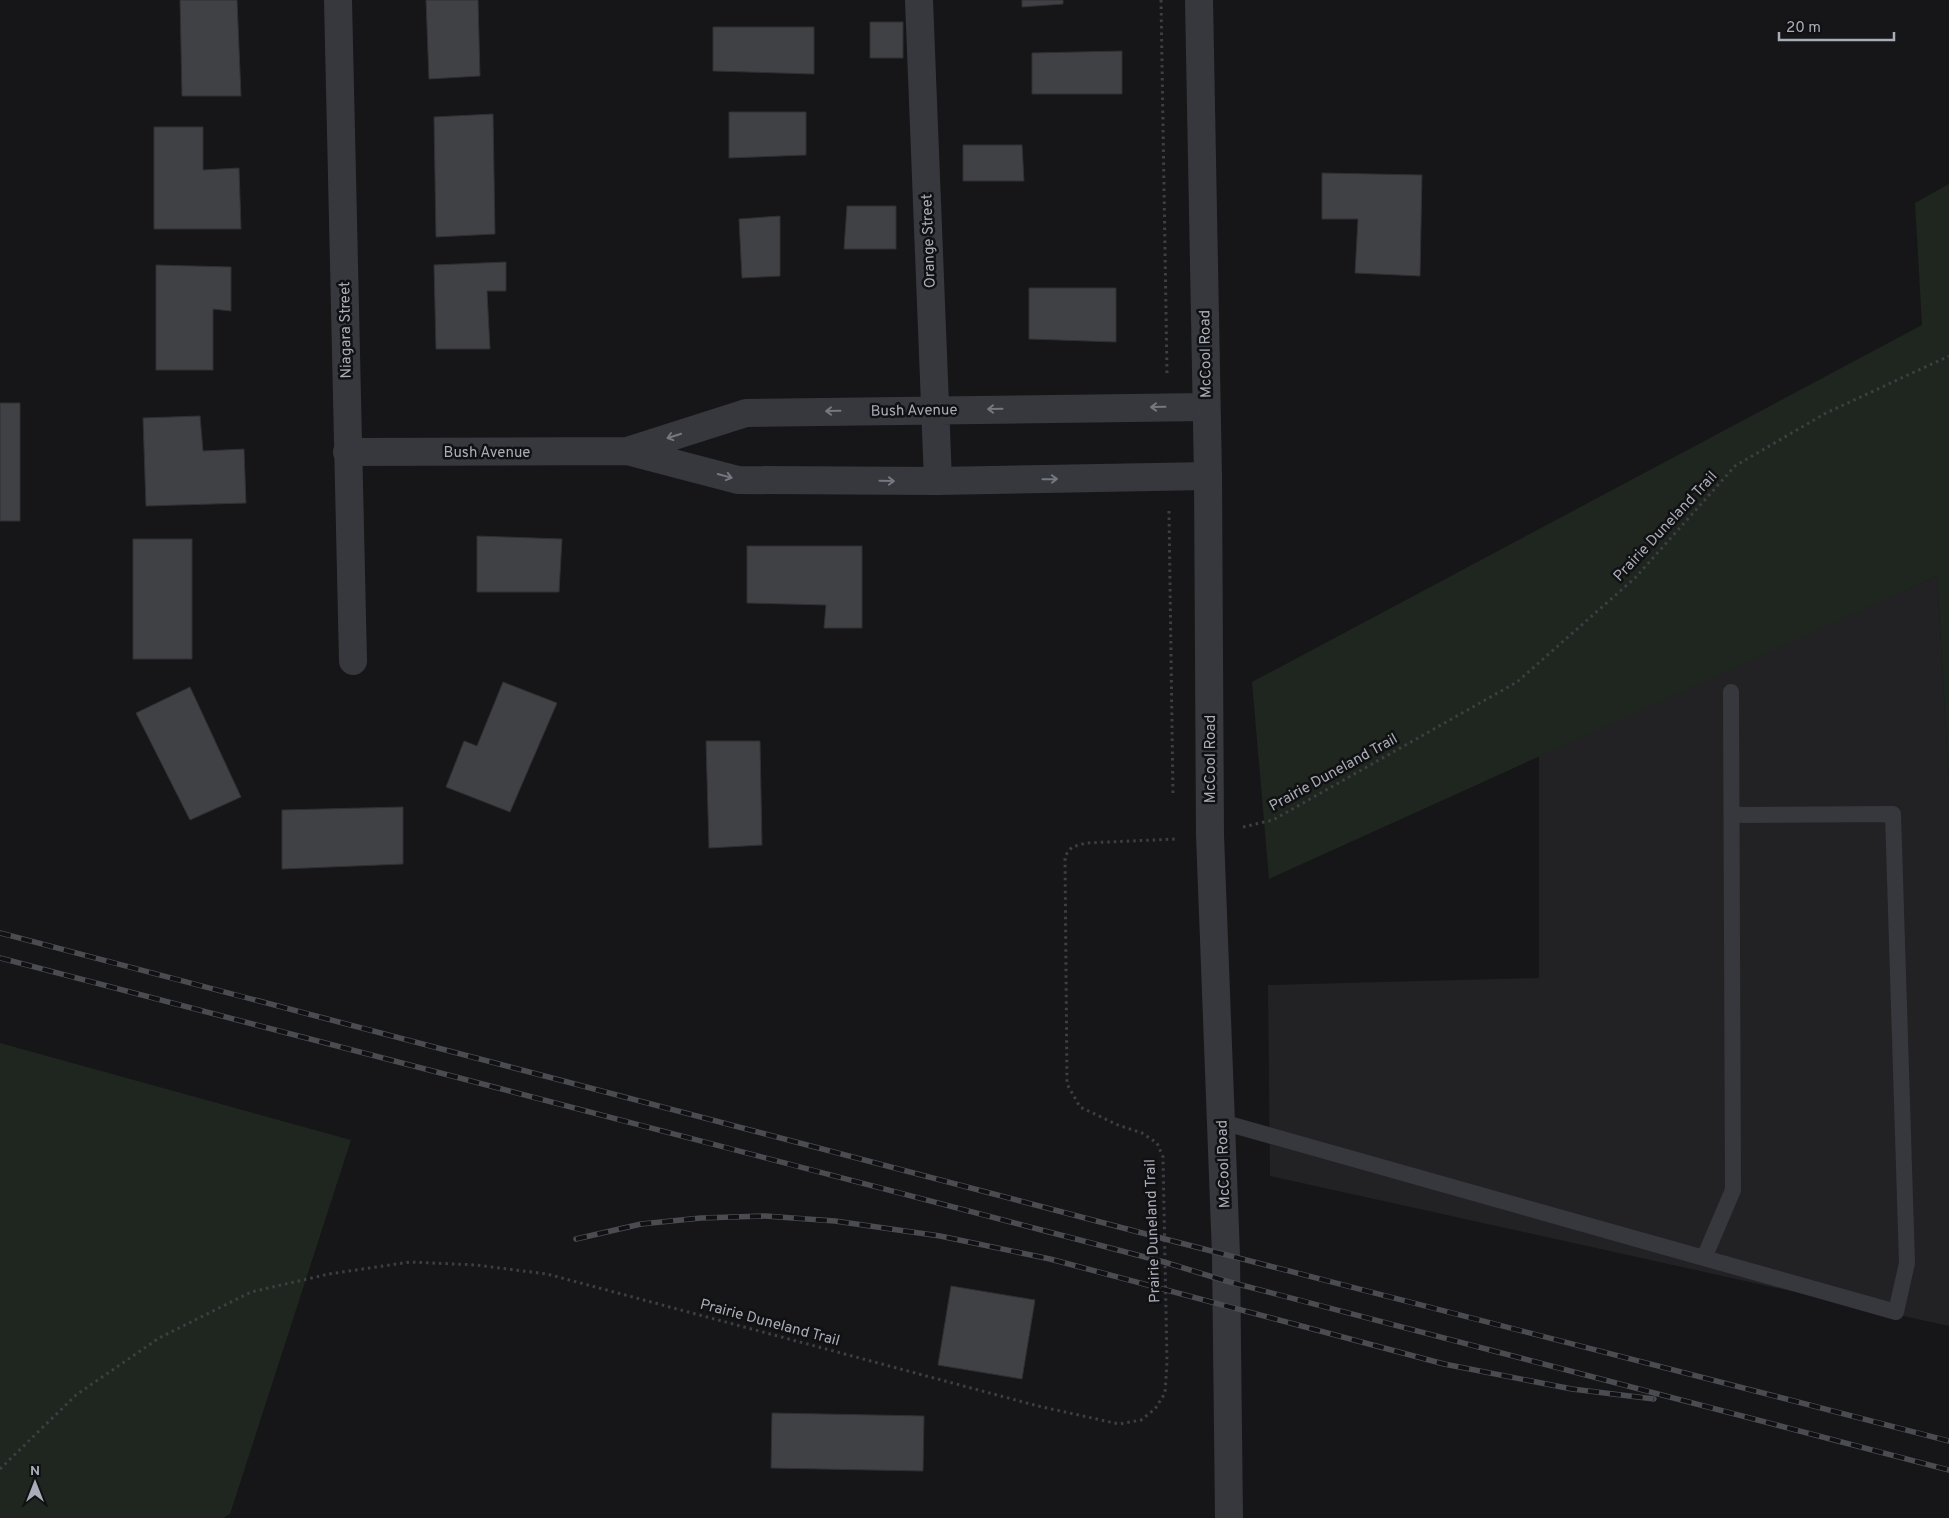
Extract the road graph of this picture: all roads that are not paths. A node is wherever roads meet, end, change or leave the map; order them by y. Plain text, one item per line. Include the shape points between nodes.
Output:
1 (338, 0) edge
2 (918, 0) edge
3 (1199, 0) edge
4 (1206, 407) junction
5 (934, 410) junction
6 (627, 451) junction
7 (347, 452) junction
8 (1208, 476) junction
9 (938, 481) junction
10 (352, 660) dead end
11 (1731, 692) dead end
12 (1732, 815) junction
13 (1222, 1122) junction
14 (1704, 1258) junction
15 (1229, 1518) edge

1 - 7 street, Niagara Street
2 - 5 street, Orange Street
3 - 4 street, McCool Road
4 -> 5 street, Bush Avenue
4 - 8 street, McCool Road
5 -> 6 street, Bush Avenue via 746,413
5 - 9 street, Orange Street
6 - 7 street, Bush Avenue
6 -> 9 street, Bush Avenue via 738,480
7 - 10 street, Niagara Street
9 -> 8 street, Bush Avenue
8 - 13 street, McCool Road via 1210,834
11 - 12 lane
12 - 14 lane via 1733,1190
12 - 14 lane via 1892,814 1907,1264 1896,1312
13 - 14 lane
13 - 15 street, McCool Road

